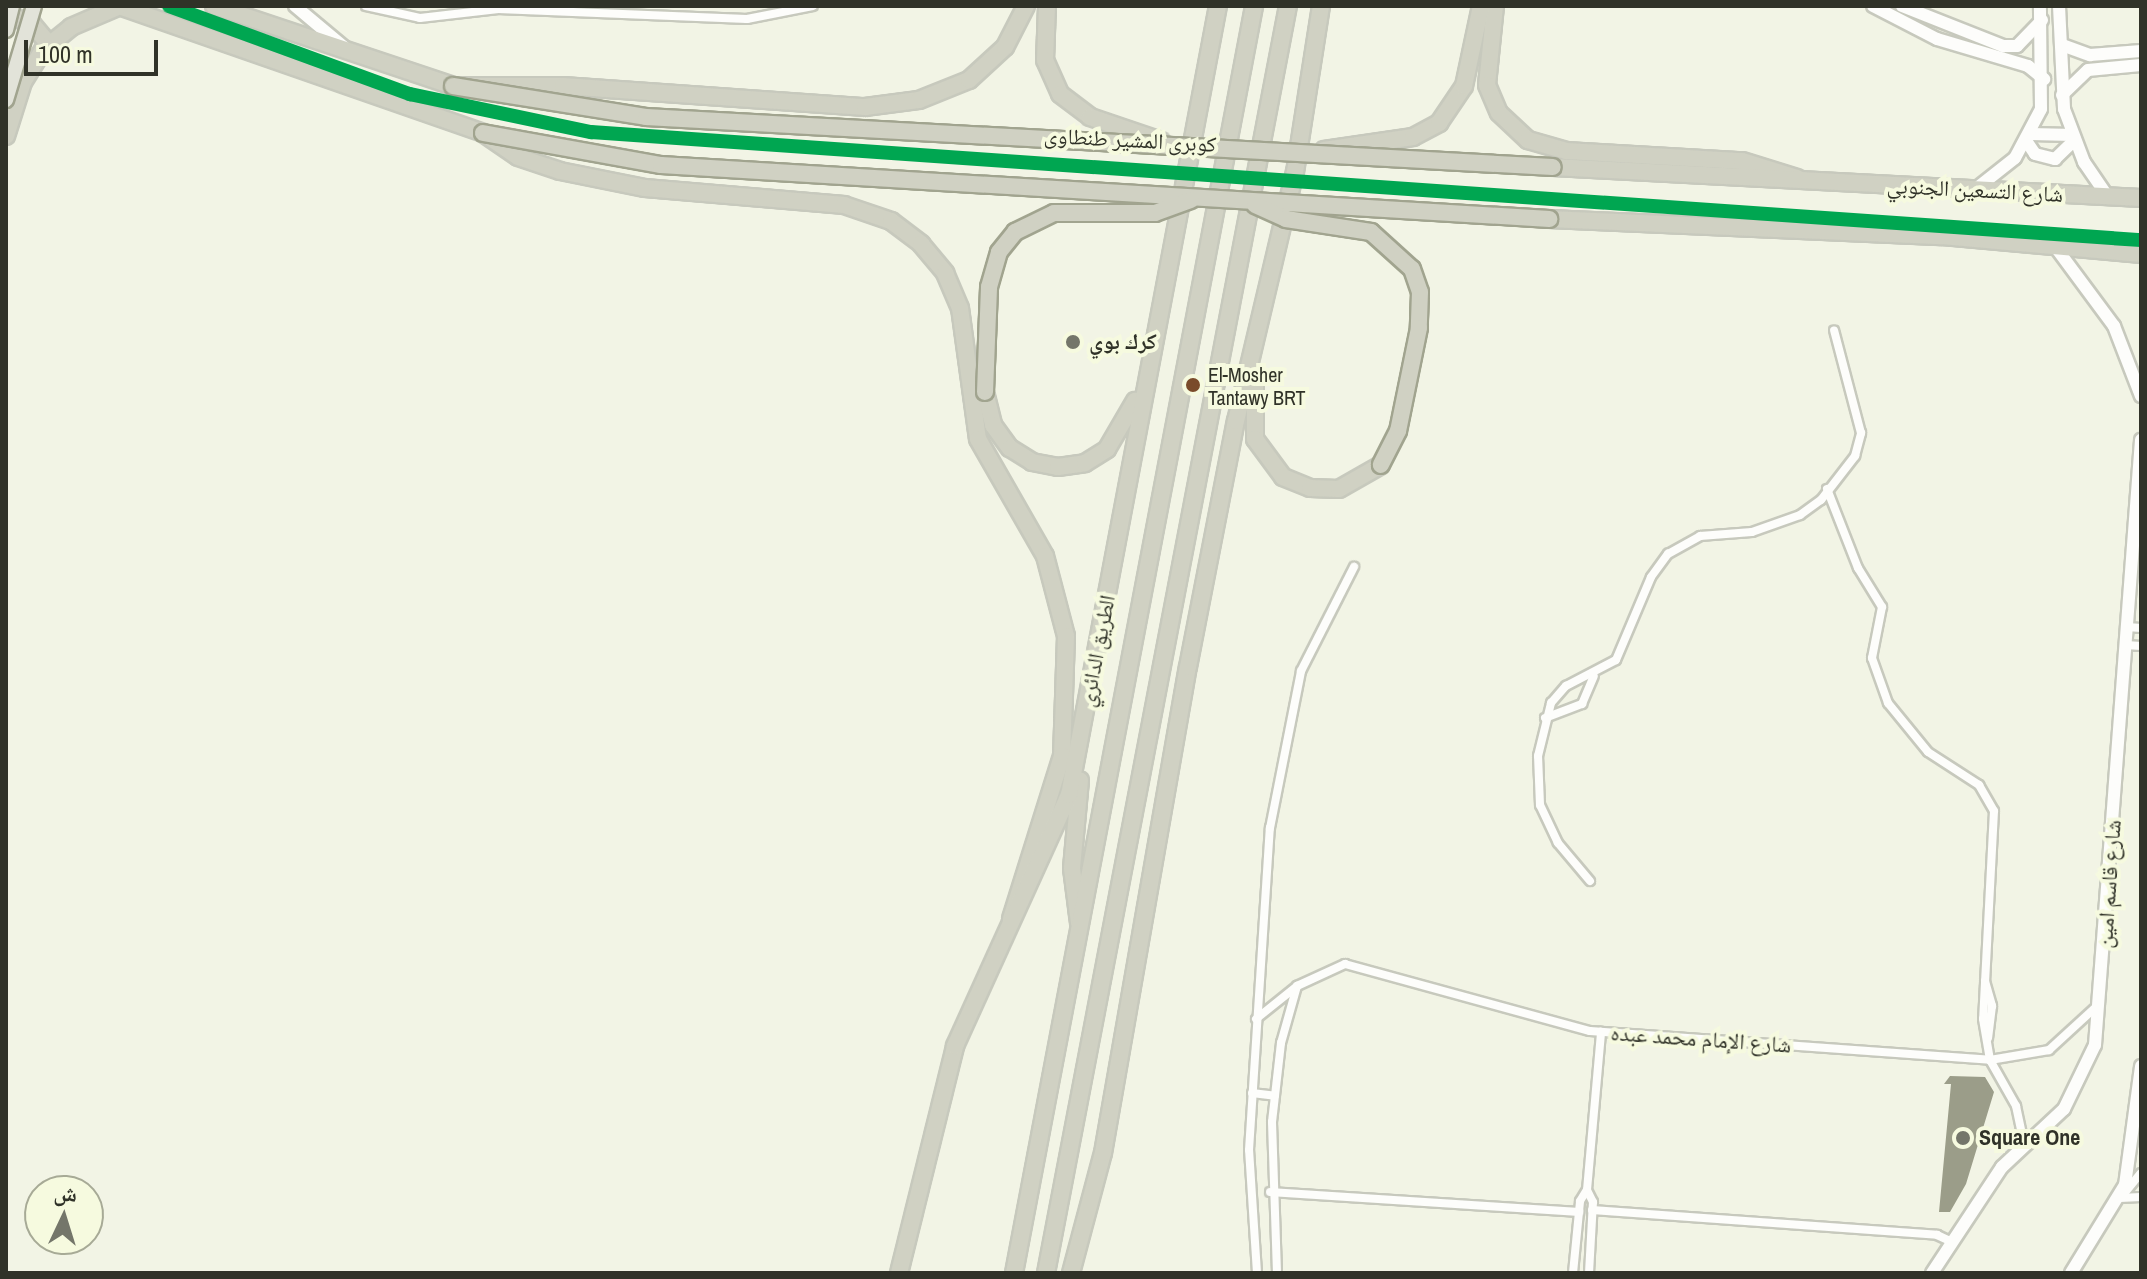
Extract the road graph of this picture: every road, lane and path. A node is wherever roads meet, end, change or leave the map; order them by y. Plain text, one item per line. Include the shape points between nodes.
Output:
1 (12, 6) edge
2 (34, 6) edge
3 (119, 6) edge
4 (214, 6) edge
5 (295, 6) edge
6 (366, 6) edge
7 (813, 6) edge
8 (1026, 6) edge
9 (1047, 6) edge
10 (1218, 6) edge
11 (1254, 6) edge
12 (1288, 6) edge
13 (1321, 6) edge
14 (1481, 6) edge
15 (1495, 6) edge
16 (1873, 6) edge
17 (1902, 6) edge
18 (2040, 6) edge
19 (2059, 6) edge
20 (576, 9) edge
21 (6, 14) edge
22 (2042, 20) junction
23 (6, 30) edge
24 (49, 44) junction
25 (2062, 45) junction
26 (2141, 51) edge
27 (356, 56) junction
28 (2141, 65) edge
29 (2044, 79) junction
30 (453, 86) junction
31 (2062, 95) junction
32 (6, 100) edge
33 (483, 133) junction
34 (6, 136) edge
35 (2029, 138) junction
36 (2074, 138) junction
37 (1161, 141) junction
38 (1324, 150) junction
39 (1809, 184) junction
40 (1977, 188) junction
41 (2108, 197) junction
42 (2141, 198) edge
43 (1194, 199) junction
44 (1251, 202) junction
45 (2054, 245) junction
46 (2141, 254) edge
47 (1834, 330) dead end
48 (1156, 335) junction
49 (1255, 339) junction
50 (2141, 396) edge
51 (2141, 440) edge
52 (1827, 489) junction
53 (1354, 567) dead end
54 (2127, 627) junction
55 (2141, 628) edge
56 (2126, 645) junction
57 (2141, 646) edge
58 (1594, 676) junction
59 (1545, 718) junction
60 (1078, 750) junction
61 (1590, 881) dead end
62 (1011, 919) junction
63 (1081, 932) junction
64 (1297, 986) junction
65 (2100, 1003) junction
66 (1256, 1019) junction
67 (1601, 1032) junction
68 (1990, 1060) junction
69 (2141, 1066) edge
70 (1252, 1093) junction
71 (1275, 1096) junction
72 (2139, 1124) edge
73 (2024, 1145) junction
74 (2141, 1173) edge
75 (1587, 1190) junction
76 (1270, 1192) junction
77 (2141, 1197) edge
78 (2119, 1198) junction
79 (1592, 1210) junction
80 (1579, 1212) junction
81 (1952, 1242) junction
82 (899, 1273) edge
83 (1014, 1273) edge
84 (1046, 1273) edge
85 (1071, 1273) edge
86 (1257, 1273) edge
87 (1277, 1273) edge
88 (1573, 1273) edge
89 (1589, 1273) edge
90 (1932, 1273) edge
91 (2071, 1273) edge

1 - 23 main road, bridge
2 - 32 main road, bridge
3 - 24 highway
3 - 33 highway
4 - 27 highway
5 - 27 main road
6 - 20 street via 420,18 487,10
7 - 20 street via 747,19
8 - 30 highway via 1005,47 979,73 945,92 893,105 563,86
9 - 37 highway via 1045,60 1060,94 1090,117
10 - 48 highway, الطريق الدائري
11 - 63 highway, الطريق الدائري
12 - 84 highway
13 - 49 highway via 1292,187
14 - 38 highway via 1464,86 1439,123 1413,137
15 - 39 highway via 1487,85 1499,113 1528,140 1566,151 1742,161
16 - 29 main road via 1947,42 2028,66
17 - 22 main road via 2008,47
18 - 22 main road
19 - 25 main road
21 - 24 highway via 32,24
22 - 29 main road
24 - 34 highway via 23,82
25 - 26 main road via 2090,55
25 - 31 main road
27 - 30 highway
28 - 31 main road via 2088,70
29 - 35 main road
30 - 37 highway, كوبرى المشير طنطاوى, bridge via 633,116
31 - 36 main road
33 - 43 highway, bridge via 661,165
33 - 62 highway via 518,157 602,181 856,208 902,228 938,263 960,308 978,439 1042,548 1066,636 1062,756
35 - 36 main road
35 - 36 main road via 2041,157 2055,159
35 - 40 main road
36 - 41 main road
37 - 38 highway, كوبرى المشير طنطاوى, bridge
38 - 39 highway, كوبرى المشير طنطاوى, bridge
39 - 40 highway, شارع التسعين الجنوبي
40 - 41 highway, شارع التسعين الجنوبي
41 - 42 highway, شارع التسعين الجنوبي
43 - 44 highway, bridge
43 - 48 highway, bridge via 1155,213 1054,213 1015,232 999,252 989,287 985,392 993,425 1017,454 1050,467 1085,463 1107,449 1125,427
44 - 45 highway, bridge
44 - 49 highway, bridge via 1286,219 1371,232 1412,269 1420,292 1419,328 1398,431 1381,465 1357,483 1329,490 1301,486 1276,471 1252,429
45 - 46 highway
45 - 50 main road via 2114,326
47 - 52 street via 1861,439
48 - 60 highway, الطريق الدائري
49 - 85 highway via 1188,667 1103,1153
51 - 54 main road, شارع قاسم امين
52 - 58 street via 1816,505 1789,521 1700,536 1668,554 1651,577 1620,654
52 - 68 street via 1858,568 1882,607 1872,658 1888,703 1918,743 1979,785 1992,804 1985,980
53 - 66 street via 1309,651 1290,713 1267,852
54 - 55 street
54 - 56 main road, شارع قاسم امين
56 - 57 street
56 - 65 main road, شارع قاسم امين
58 - 59 street via 1560,691
58 - 59 street via 1582,704
59 - 61 street via 1540,805 1558,843
60 - 62 highway, الطريق الدائري via 1056,834
60 - 63 highway via 1072,881
62 - 82 highway, الطريق الدائري via 949,1066
63 - 83 highway, الطريق الدائري
64 - 66 street, شارع الإمام محمد عبده
64 - 67 street, شارع الإمام محمد عبده via 1332,967 1359,965
64 - 71 street
65 - 68 street, شارع الإمام محمد عبده via 2049,1050
65 - 73 main road, شارع قاسم امين via 2095,1045 2079,1085 2054,1120
66 - 70 street
67 - 68 street, شارع الإمام محمد عبده
67 - 75 street
68 - 73 street via 2016,1106
69 - 72 main road
70 - 71 street
70 - 86 street via 1249,1150
71 - 76 street
72 - 78 main road
73 - 81 main road, شارع قاسم امين
74 - 78 street
75 - 79 street
75 - 80 street
76 - 80 street
76 - 87 street
77 - 78 street
78 - 91 main road
79 - 81 street via 1937,1235
79 - 89 street
80 - 88 street
81 - 90 main road, شارع قاسم امين

